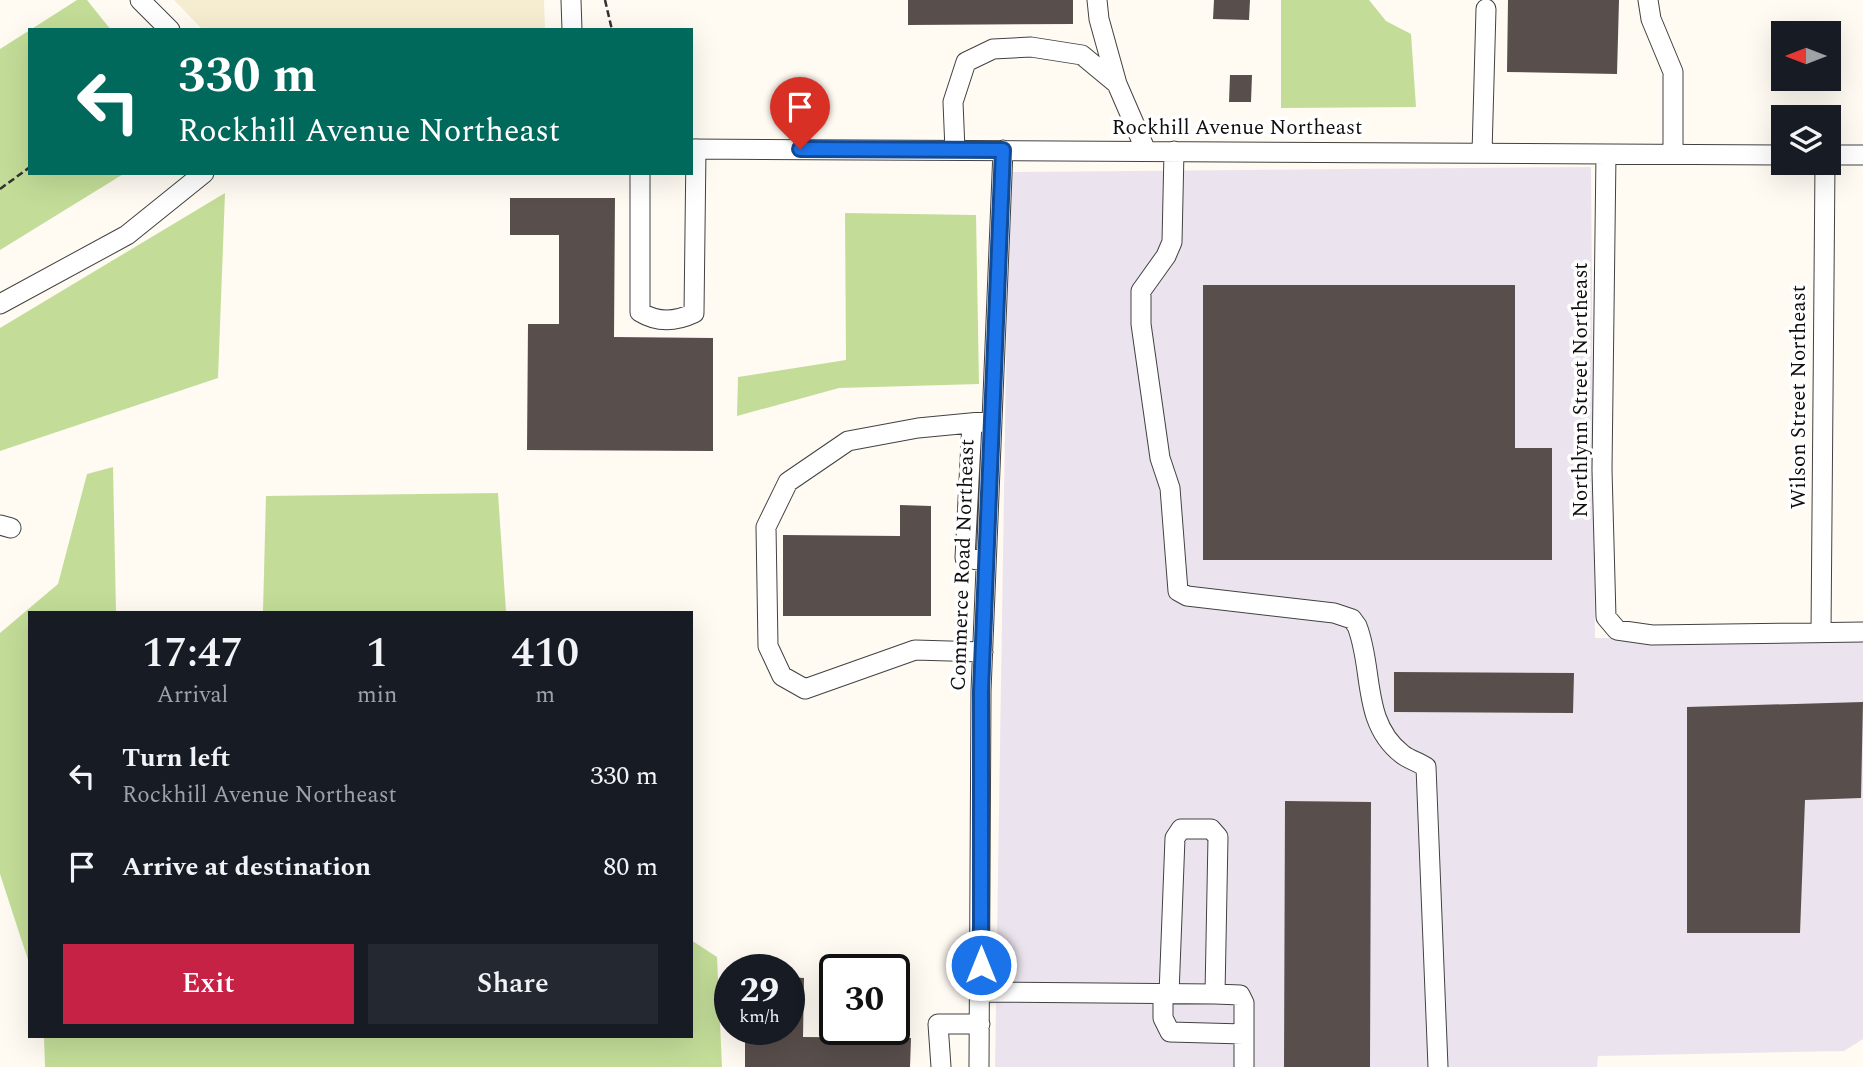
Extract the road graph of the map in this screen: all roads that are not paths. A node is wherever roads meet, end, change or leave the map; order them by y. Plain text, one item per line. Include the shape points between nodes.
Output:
1 (140, 0) edge
2 (571, 0) edge
3 (1097, 0) edge
4 (1648, 0) edge
5 (1486, 9) dead end
6 (168, 28) edge
7 (572, 28) edge
8 (1117, 84) junction
9 (694, 149) edge
10 (955, 150) junction
11 (1003, 150) junction
12 (1146, 151) junction
13 (1174, 151) junction
14 (1482, 153) junction
15 (1606, 154) junction
16 (1672, 154) junction
17 (1771, 155) edge
18 (1841, 155) edge
19 (1863, 155) edge
20 (202, 175) edge
21 (640, 175) edge
22 (1825, 175) edge
23 (0, 304) edge
24 (982, 422) junction
25 (1821, 632) junction
26 (1863, 632) edge
27 (983, 652) junction
28 (981, 992) junction
29 (1166, 994) junction
30 (1216, 994) junction
31 (980, 1024) junction
32 (1244, 1034) junction
33 (941, 1067) edge
34 (979, 1067) edge
35 (1244, 1067) edge
36 (1438, 1067) edge

1 - 6 street
2 - 7 street
3 - 8 street
4 - 16 street via 1673,72
5 - 14 street
8 - 10 street via 1082,55 1031,47 993,49 966,62 953,102
8 - 12 street
9 - 10 street, Rockhill Avenue Northeast
9 - 21 street via 694,313 680,320 653,320 640,312
10 - 11 street, Rockhill Avenue Northeast
11 - 12 street, Rockhill Avenue Northeast
11 - 24 street, Commerce Road Northeast
12 - 13 street, Rockhill Avenue Northeast
13 - 14 street, Rockhill Avenue Northeast
13 - 36 street via 1172,242 1141,291 1141,324 1160,458 1170,488 1178,591 1187,596 1334,613 1352,619 1357,626 1372,708 1384,734 1402,754 1426,767
14 - 15 street, Rockhill Avenue Northeast
15 - 16 street, Rockhill Avenue Northeast
15 - 25 street, Northlynn Street Northeast via 1602,470 1605,608 1611,625 1627,633 1652,635
16 - 17 street, Rockhill Avenue Northeast
18 - 19 street
20 - 23 street via 127,235
22 - 25 street, Wilson Street Northeast
24 - 27 street, Commerce Road Northeast
24 - 27 street via 848,441 788,482 766,527 768,646 782,676 805,689 915,650
25 - 26 street
27 - 28 street, Commerce Road Northeast
28 - 29 street
28 - 31 street, Commerce Road Northeast
29 - 30 street
29 - 30 street via 1175,838 1181,829 1211,829 1218,837
29 - 32 street via 1163,1018 1170,1032
30 - 32 street via 1240,995
31 - 33 street via 938,1024
31 - 34 street, Commerce Road Northeast
32 - 35 street

